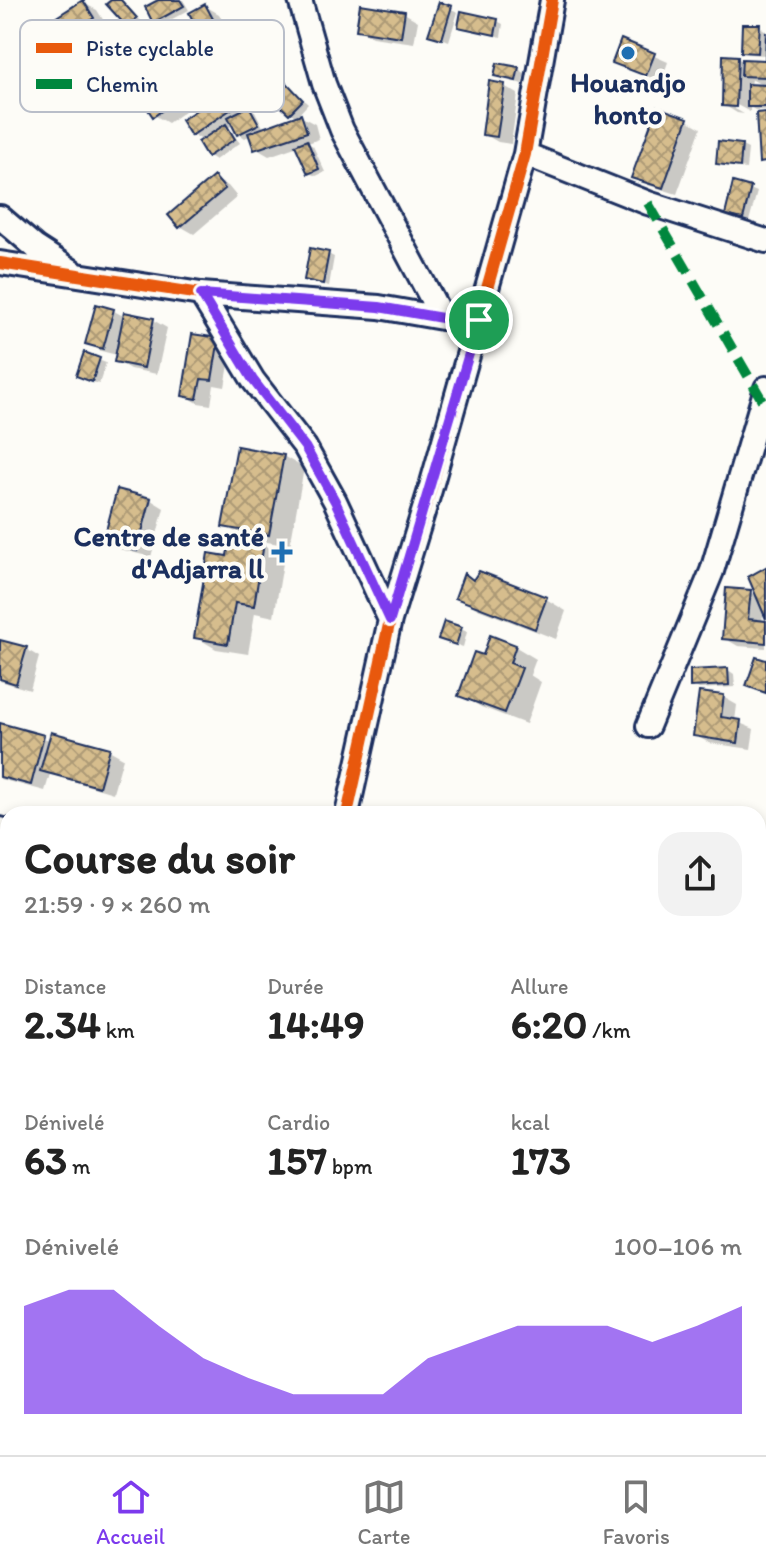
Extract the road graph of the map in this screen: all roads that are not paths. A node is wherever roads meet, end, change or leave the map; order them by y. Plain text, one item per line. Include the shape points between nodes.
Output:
1 (300, 0) edge
2 (552, 0) edge
3 (525, 154) junction
4 (0, 217) edge
5 (766, 241) edge
6 (2, 269) edge
7 (76, 274) junction
8 (201, 294) junction
9 (442, 318) junction
10 (479, 320) junction
11 (766, 388) edge
12 (390, 620) junction
13 (648, 726) dead end
14 (349, 806) edge

1 - 9 street via 342,130
2 - 3 street
3 - 5 street via 648,203
3 - 10 street
4 - 7 street
6 - 7 street
7 - 8 street
8 - 9 street via 379,307
8 - 12 street via 253,380 305,447
9 - 10 street
10 - 12 street
11 - 13 street via 712,571
12 - 14 street

